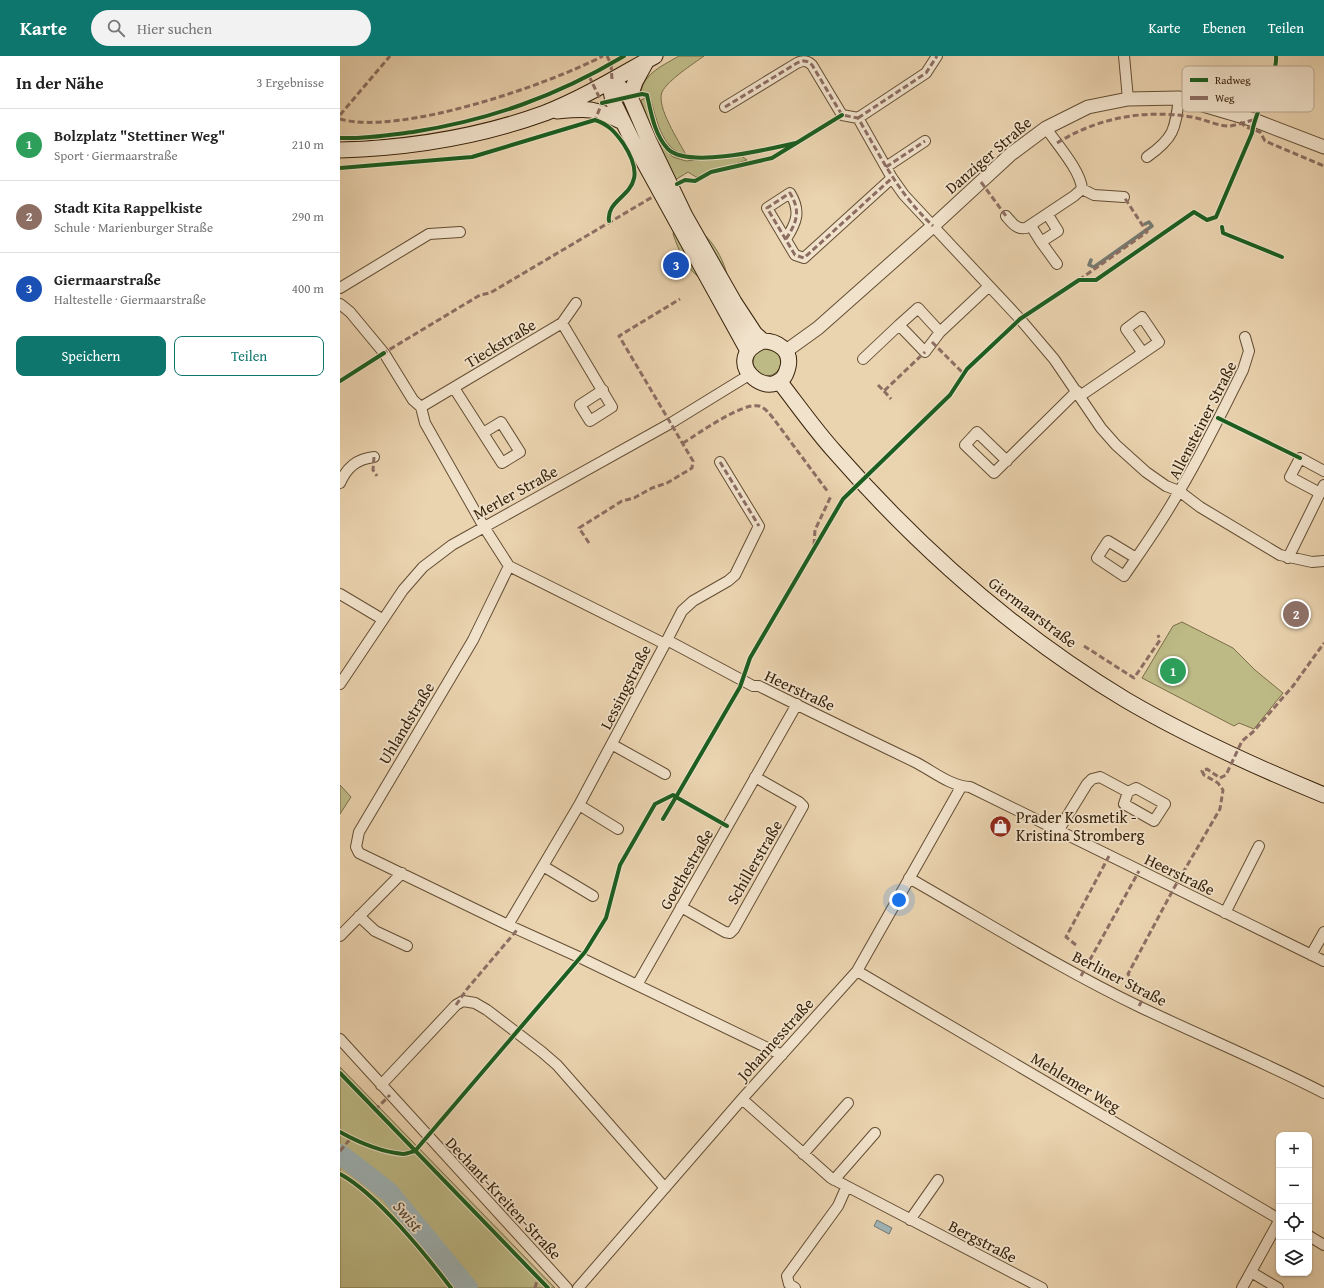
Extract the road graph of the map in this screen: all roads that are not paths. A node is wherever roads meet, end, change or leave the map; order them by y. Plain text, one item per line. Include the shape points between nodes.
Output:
1 (937, 56) edge
2 (1124, 56) edge
3 (651, 58) edge
4 (612, 80) junction
5 (630, 97) junction
6 (1179, 98) junction
7 (1128, 99) junction
8 (1182, 99) edge
9 (725, 107) dead end
10 (546, 112) junction
11 (1227, 112) edge
12 (858, 118) junction
13 (623, 122) junction
14 (1046, 128) junction
15 (925, 141) dead end
16 (1324, 147) edge
17 (340, 150) edge
18 (1147, 157) dead end
19 (886, 167) junction
20 (892, 178) junction
21 (1082, 189) junction
22 (1124, 197) dead end
23 (1048, 215) junction
24 (1006, 216) dead end
25 (933, 226) junction
26 (1031, 226) junction
27 (460, 232) dead end
28 (786, 239) dead end
29 (1041, 242) junction
30 (1057, 264) dead end
31 (988, 287) junction
32 (340, 288) edge
33 (576, 303) dead end
34 (340, 304) edge
35 (562, 323) junction
36 (899, 325) junction
37 (940, 332) junction
38 (1245, 337) dead end
39 (763, 341) junction
40 (748, 351) junction
41 (786, 351) junction
42 (1143, 353) dead end
43 (863, 359) dead end
44 (749, 375) junction
45 (779, 381) junction
46 (454, 388) junction
47 (603, 390) dead end
48 (1078, 393) junction
49 (421, 408) junction
50 (483, 433) dead end
51 (374, 458) dead end
52 (1006, 461) dead end
53 (720, 462) dead end
54 (1324, 471) edge
55 (340, 483) edge
56 (1322, 489) edge
57 (1179, 491) junction
58 (484, 526) junction
59 (1136, 558) dead end
60 (1288, 558) junction
61 (1324, 561) edge
62 (509, 566) junction
63 (340, 594) edge
64 (382, 619) junction
65 (666, 642) junction
66 (340, 684) edge
67 (797, 704) junction
68 (613, 745) junction
69 (665, 774) dead end
70 (756, 777) junction
71 (961, 787) junction
72 (1128, 792) dead end
73 (1324, 795) edge
74 (579, 805) junction
75 (618, 829) dead end
76 (1058, 831) junction
77 (1259, 846) dead end
78 (543, 866) junction
79 (402, 873) junction
80 (909, 878) junction
81 (593, 896) dead end
82 (681, 908) junction
83 (1225, 913) junction
84 (359, 916) junction
85 (508, 925) junction
86 (1324, 932) edge
87 (340, 936) edge
88 (407, 946) dead end
89 (1311, 955) junction
90 (1324, 961) edge
91 (857, 971) junction
92 (637, 985) junction
93 (340, 1039) edge
94 (782, 1055) junction
95 (381, 1085) junction
96 (1324, 1093) edge
97 (742, 1099) junction
98 (848, 1103) dead end
99 (875, 1133) dead end
100 (803, 1154) junction
101 (834, 1180) junction
102 (938, 1180) dead end
103 (665, 1188) junction
104 (846, 1188) junction
105 (1276, 1218) edge
106 (910, 1220) junction
107 (1276, 1226) edge
108 (1312, 1238) edge
109 (1324, 1245) edge
110 (1251, 1272) junction
111 (567, 1288) edge
112 (578, 1288) edge
113 (795, 1288) edge
114 (1042, 1288) edge
115 (1242, 1288) edge
116 (1278, 1288) edge

1 - 12 street via 926,73
2 - 7 street
3 - 4 main road
3 - 5 main road via 635,82
4 - 5 main road
4 - 10 main road
4 - 13 main road via 613,101
5 - 39 main road via 685,216 734,302 755,334
6 - 7 street, Danziger Straße
6 - 8 street, Danziger Straße
6 - 18 street via 1172,133 1163,146
7 - 14 street, Danziger Straße via 1088,108
9 - 12 street via 803,60 812,65 842,115
10 - 13 main road via 585,108 599,110
10 - 17 main road via 492,130 463,136 396,146
11 - 16 street, Danziger Straße
12 - 19 street
13 - 40 main road
14 - 21 street via 1076,171 1082,182
14 - 25 street, Danziger Straße via 1011,154
15 - 19 street
19 - 20 street
20 - 25 street
20 - 28 street via 808,257 797,257
21 - 22 street via 1094,195
21 - 23 street
23 - 26 street
23 - 29 street via 1058,231
24 - 26 street via 1022,229
25 - 31 street
25 - 41 street, Danziger Straße via 818,328
26 - 29 street
27 - 32 street via 429,234
29 - 30 street
31 - 37 street
31 - 48 street via 1054,359
33 - 35 street, Tieckstraße
34 - 49 street via 384,352 413,400
35 - 46 street, Tieckstraße
35 - 47 street
36 - 37 street via 918,308
36 - 37 street via 925,352
36 - 43 street
38 - 57 street, Allensteiner Straße via 1249,351 1243,370
39 - 40 main road via 754,344
39 - 41 main road via 780,344
40 - 44 main road via 745,359
41 - 45 main road via 788,367
42 - 48 street
44 - 45 main road via 763,384
44 - 58 street, Merler Straße via 671,423
45 - 73 main road, Giermaarstraße via 833,451 882,504 941,562 1045,646 1125,699 1208,744
46 - 49 street, Tieckstraße
46 - 50 street, Tieckstraße
48 - 52 street
48 - 57 street via 1101,428 1116,445 1146,472 1166,486
49 - 58 street via 425,423
51 - 55 street via 363,459 351,466
53 - 65 street, Lessingstraße via 759,526 735,575 693,601 682,611
54 - 56 street via 1300,458 1290,477
56 - 60 street
57 - 59 street, Allensteiner Straße
57 - 60 street via 1265,547
58 - 62 street
58 - 64 street, Merler Straße via 452,545 423,567 402,590
60 - 61 street
62 - 65 street, Heerstraße
62 - 79 street, Uhlandstraße via 473,640 359,832 356,848 359,853
63 - 64 street
64 - 66 street, Merler Straße
65 - 67 street, Heerstraße via 753,686 759,686
65 - 68 street, Lessingstraße
67 - 70 street, Goethestraße
67 - 71 street, Heerstraße via 936,772
68 - 69 street, Lessingstraße
68 - 74 street, Lessingstraße
70 - 82 street, Goethestraße
70 - 82 street, Schillerstraße via 803,806 734,929 730,933 725,932
71 - 76 street, Heerstraße via 970,787
71 - 80 street, Johannesstraße
72 - 76 street via 1104,778 1092,779
74 - 75 street
74 - 78 street, Lessingstraße
76 - 83 street, Heerstraße
77 - 83 street, Heerstraße
78 - 81 street
78 - 85 street, Lessingstraße
79 - 84 street
79 - 85 street
80 - 91 street, Johannesstraße
80 - 96 street, Berliner Straße via 1088,980
82 - 92 street, Goethestraße
83 - 89 street, Heerstraße
84 - 87 street
84 - 88 street via 375,931
85 - 92 street
86 - 89 street
89 - 90 street, Heerstraße
91 - 94 street, Johannesstraße
91 - 105 street, Mehlemer Weg
92 - 94 street
93 - 95 street, Dechant-Kreiten-Straße
94 - 97 street, Johannesstraße
95 - 103 street via 456,1005 463,1001 475,1003 557,1065
95 - 111 street, Dechant-Kreiten-Straße
97 - 100 street, Bergstraße
97 - 103 street, Johannesstraße
98 - 100 street
99 - 101 street
100 - 101 street, Bergstraße
101 - 104 street, Bergstraße
102 - 106 street
103 - 112 street, Johannesstraße
104 - 106 street, Bergstraße
104 - 113 street via 838,1206 786,1276 789,1284
106 - 114 street, Bergstraße
107 - 110 street
108 - 109 street
110 - 115 street
110 - 116 street

